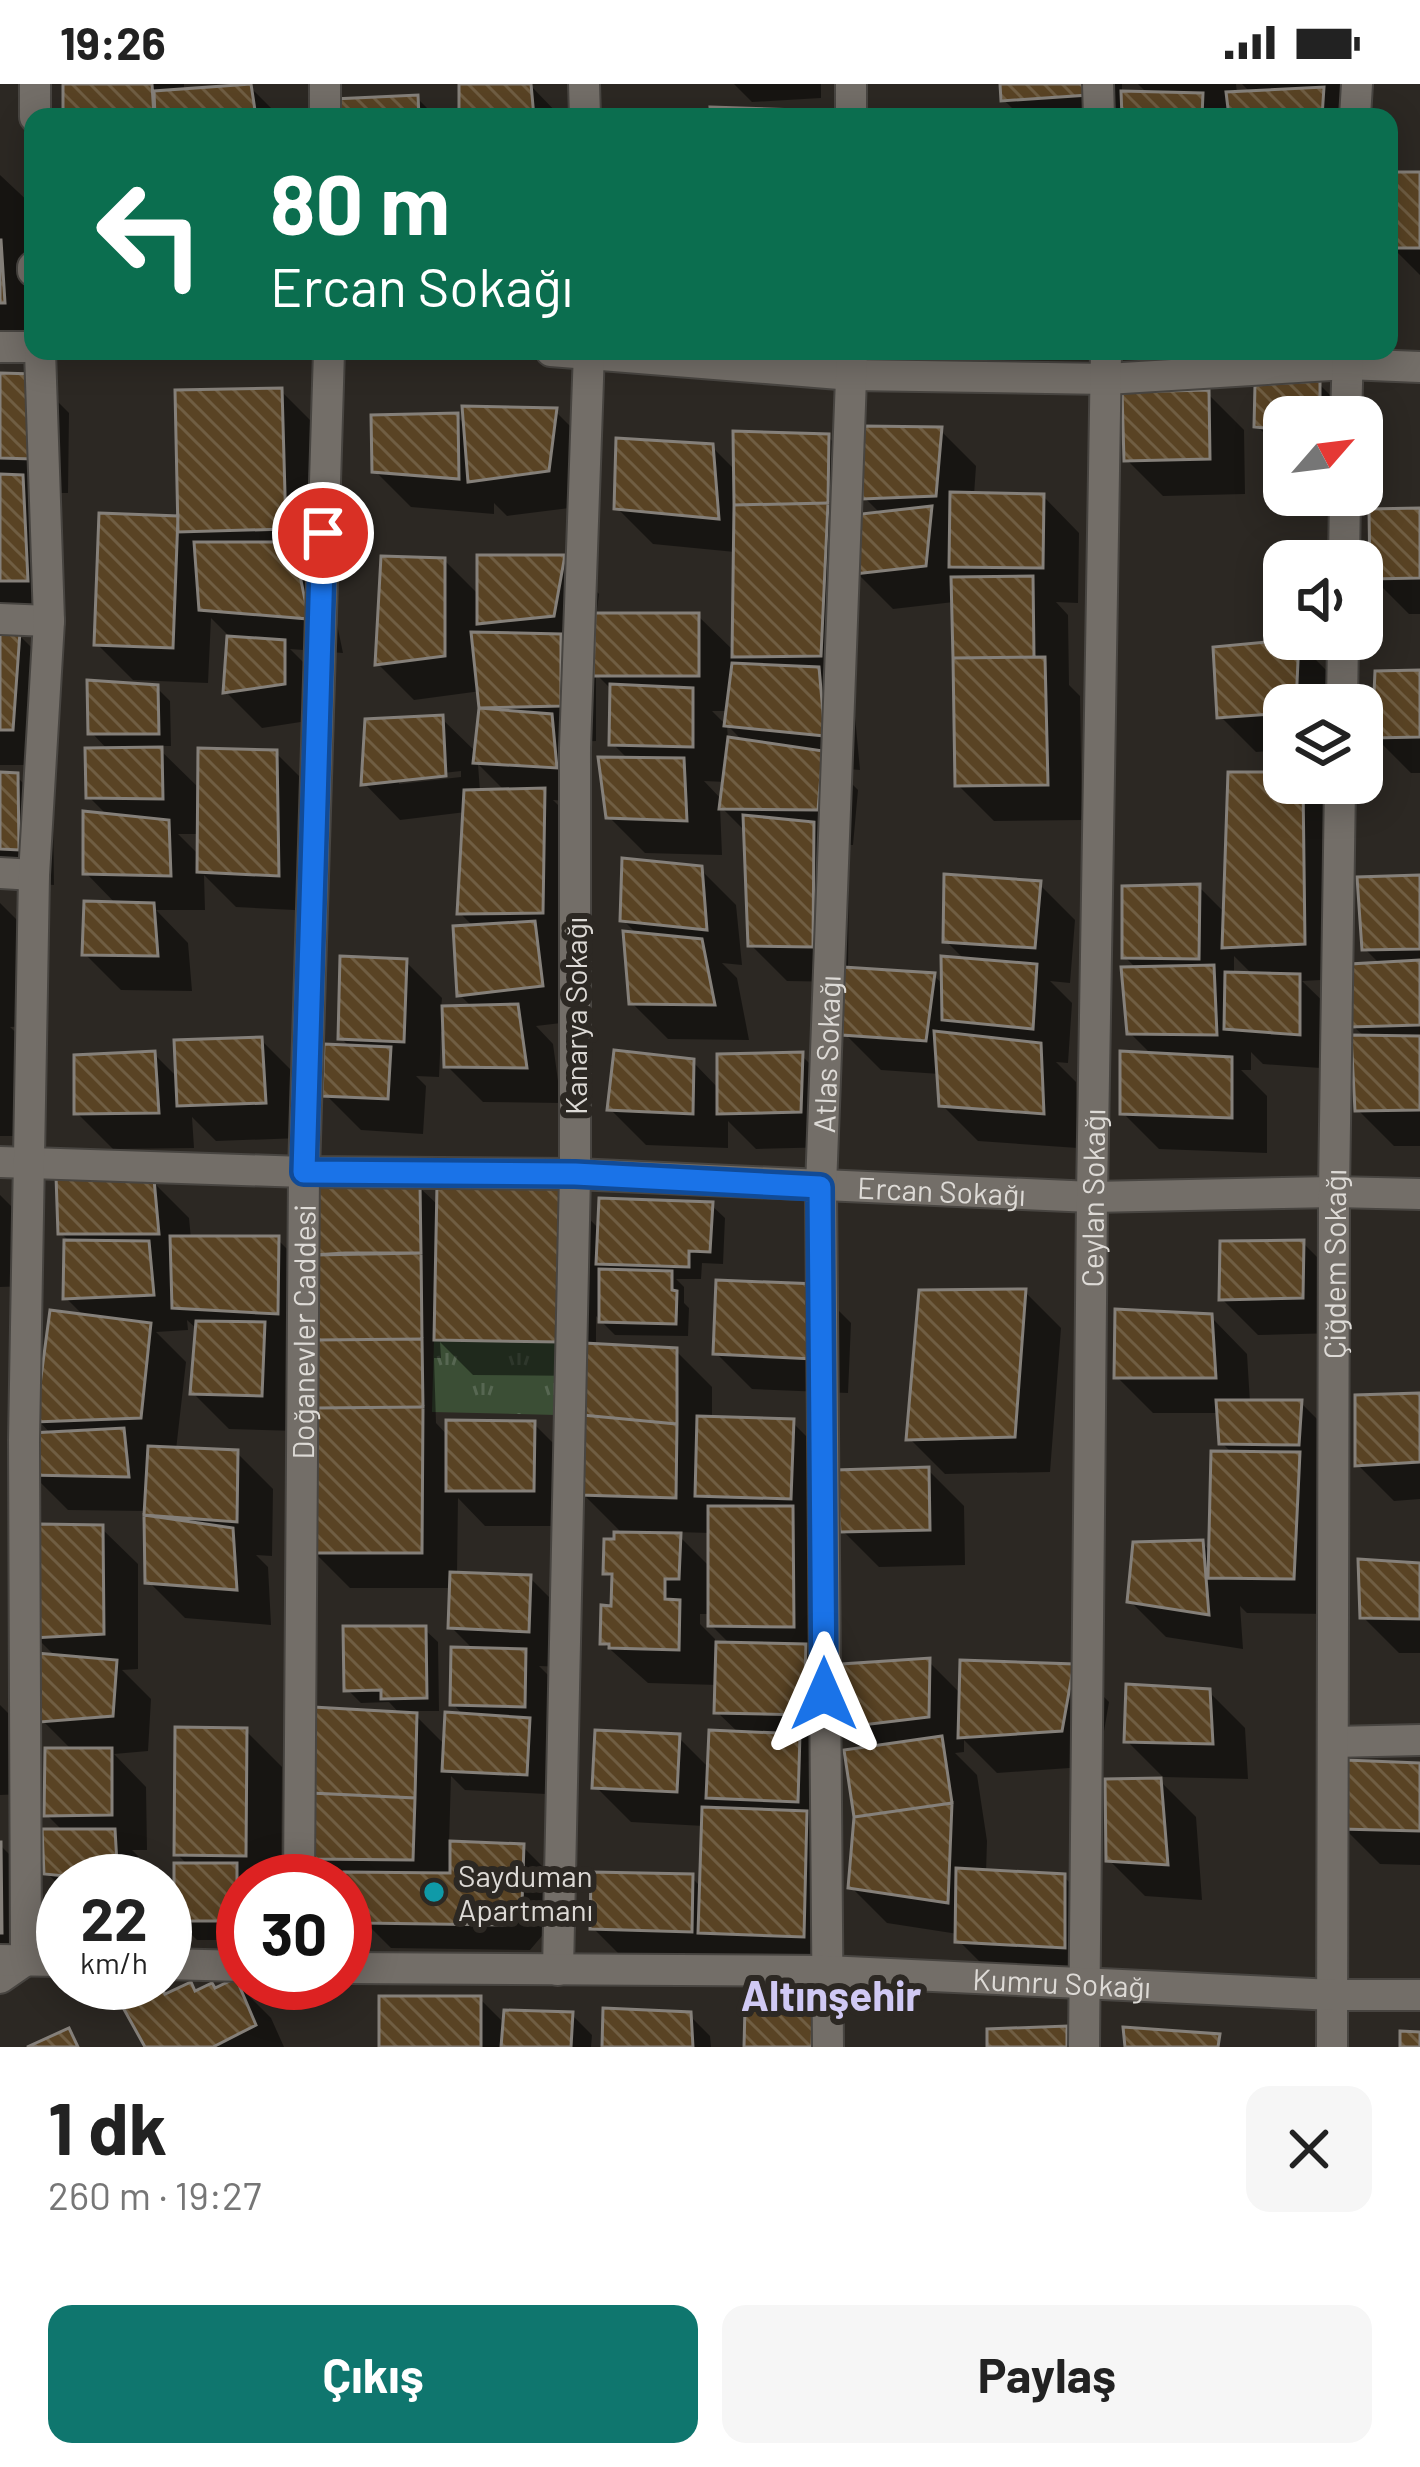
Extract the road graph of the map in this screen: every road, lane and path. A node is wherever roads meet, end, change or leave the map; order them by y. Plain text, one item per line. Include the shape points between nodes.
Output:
1 (37, 360) edge
2 (329, 360) edge
3 (589, 360) edge
4 (786, 360) edge
5 (1257, 360) edge
6 (1347, 360) edge
7 (1369, 360) edge
8 (852, 363) edge
9 (1107, 365) edge
10 (1420, 367) edge
11 (1346, 396) edge
12 (0, 619) edge
13 (49, 621) junction
14 (1340, 804) edge
15 (0, 874) edge
16 (34, 875) junction
17 (15, 1162) edge
18 (304, 1172) junction
19 (575, 1174) junction
20 (820, 1187) junction
21 (1334, 1192) junction
22 (1420, 1194) edge
23 (1092, 1197) junction
24 (12, 1440) edge
25 (12, 1675) edge
26 (1420, 1741) edge
27 (1334, 1742) junction
28 (299, 1854) edge
29 (13, 1960) edge
30 (372, 1968) edge
31 (558, 1970) junction
32 (826, 1971) junction
33 (0, 1978) edge
34 (1085, 1982) junction
35 (1334, 1995) junction
36 (1420, 1995) edge
37 (828, 2047) edge
38 (1084, 2047) edge
39 (1332, 2047) edge

1 - 13 street
2 - 18 street, Doğanevler Caddesi
3 - 19 street, Kanarya Sokağı via 575,748
4 - 8 street
5 - 9 street
6 - 11 street
7 - 10 street
8 - 9 street
8 - 20 street, Atlas Sokağı
9 - 23 street, Ceylan Sokağı
12 - 13 street
13 - 16 street
14 - 21 street, Çiğdem Sokağı
15 - 16 street
16 - 17 street
17 - 18 street, Ercan Sokağı
17 - 24 street
18 - 19 street, Ercan Sokağı
18 - 28 street, Doğanevler Caddesi
19 - 20 street, Ercan Sokağı
19 - 31 street, Kanarya Sokağı
20 - 23 street, Ercan Sokağı
20 - 32 street, Atlas Sokağı
21 - 22 street, Ercan Sokağı
21 - 23 street, Ercan Sokağı
21 - 27 street, Çiğdem Sokağı
23 - 34 street, Ceylan Sokağı
24 - 25 street
25 - 29 street
26 - 27 street
27 - 35 street, Çiğdem Sokağı
29 - 33 street
30 - 31 street, Kumru Sokağı
31 - 32 street, Kumru Sokağı
32 - 34 street, Kumru Sokağı
32 - 37 street, Atlas Sokağı
34 - 35 street, Kumru Sokağı
34 - 38 street, Ceylan Sokağı
35 - 36 street, Kumru Sokağı
35 - 39 street, Çiğdem Sokağı

